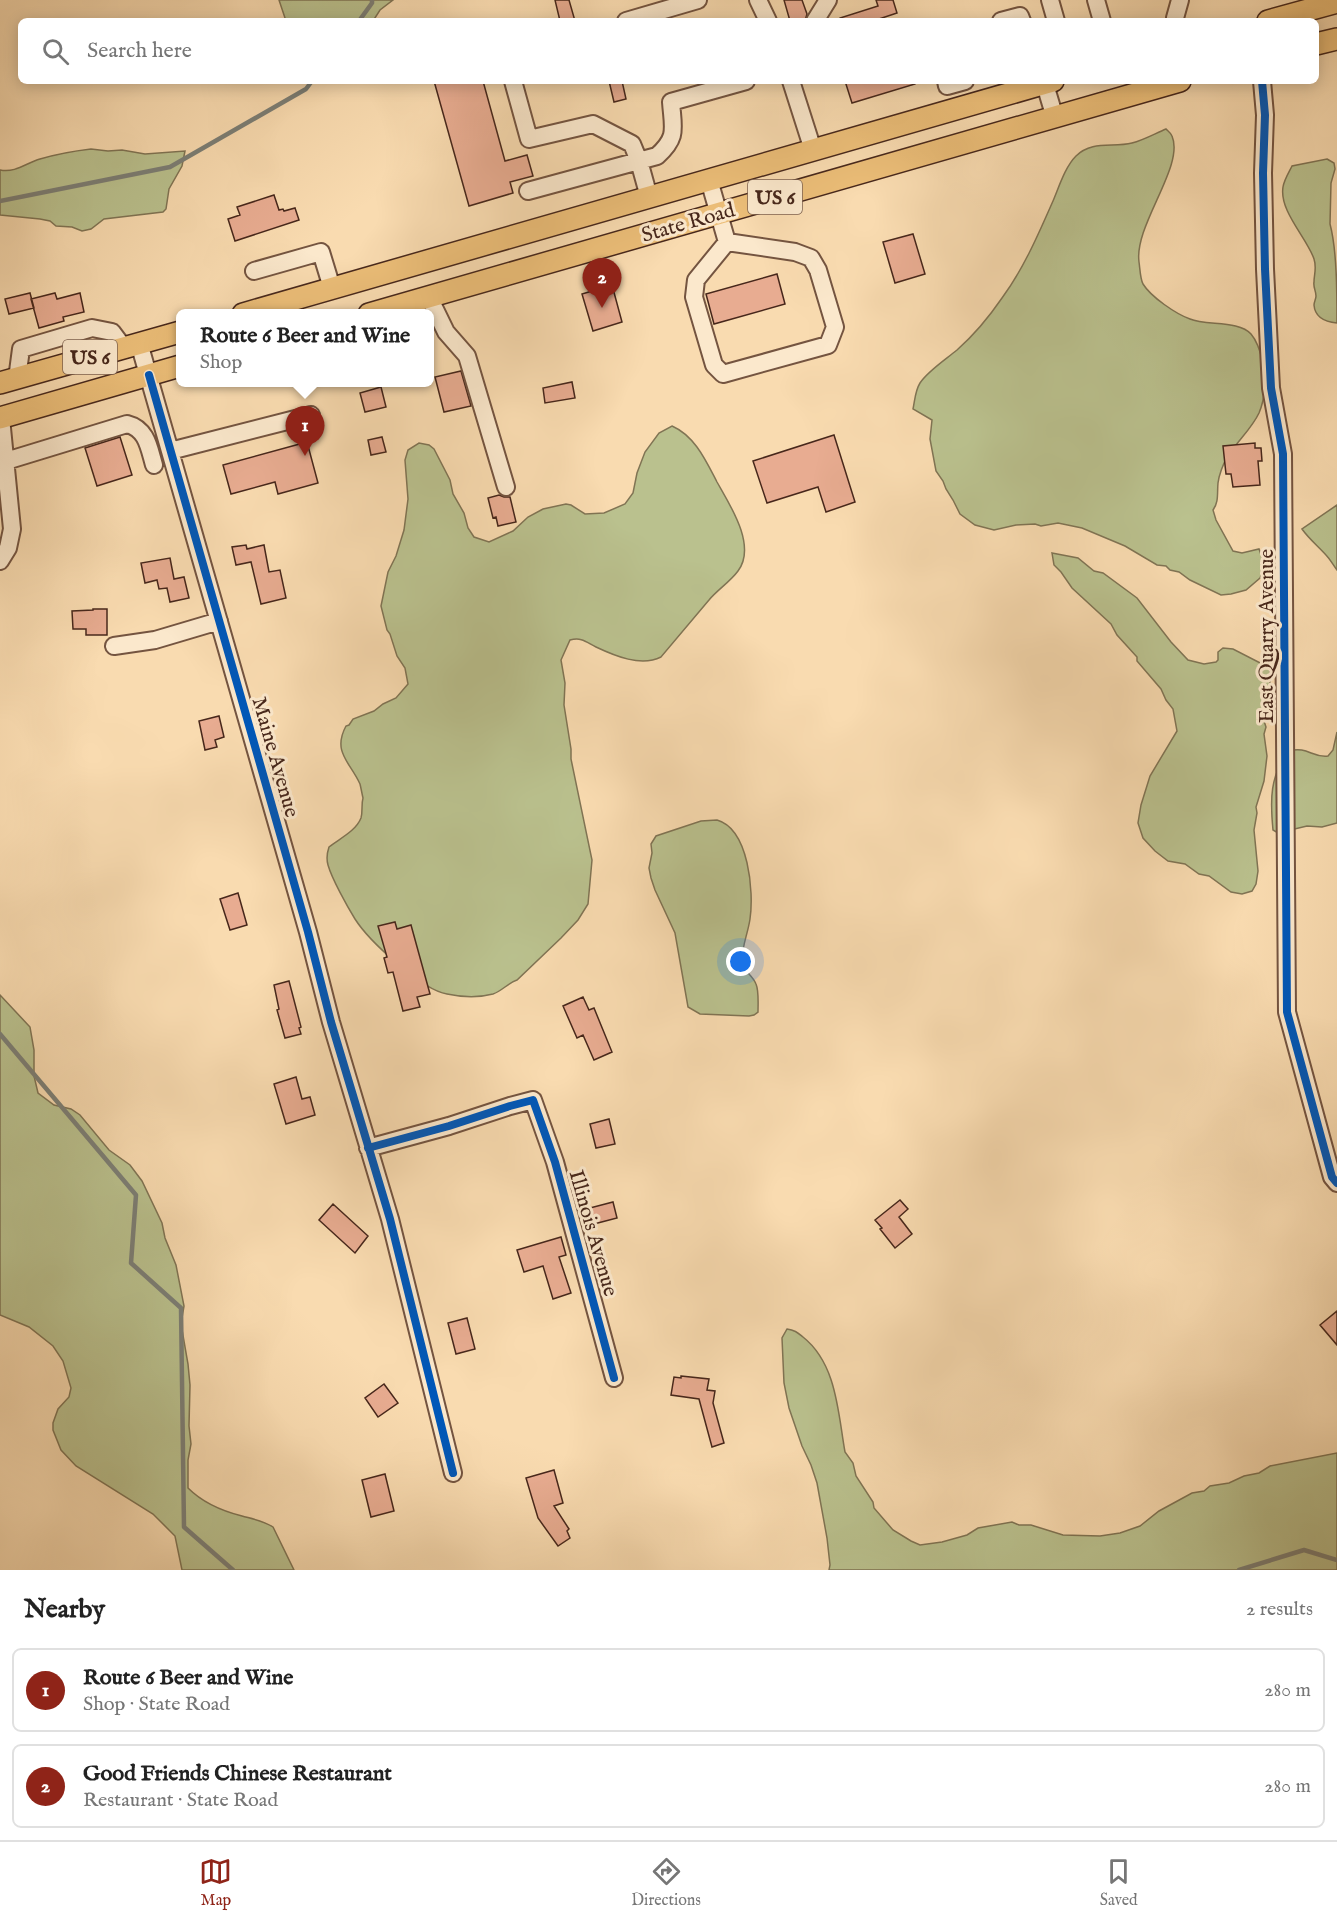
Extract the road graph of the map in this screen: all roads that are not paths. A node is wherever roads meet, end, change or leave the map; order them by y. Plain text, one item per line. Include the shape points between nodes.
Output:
1 (698, 0) edge
2 (758, 0) edge
3 (828, 0) edge
4 (1050, 0) edge
5 (1096, 0) edge
6 (1167, 0) edge
7 (1180, 0) edge
8 (1335, 2) edge
9 (636, 18) edge
10 (767, 18) edge
11 (817, 18) edge
12 (1055, 18) edge
13 (1101, 18) edge
14 (1175, 18) edge
15 (1175, 18) edge
16 (1279, 18) edge
17 (1337, 39) edge
18 (1319, 43) edge
19 (514, 84) edge
20 (735, 84) edge
21 (792, 84) edge
22 (1041, 84) edge
23 (1048, 84) edge
24 (1170, 84) edge
25 (1262, 84) edge
26 (1055, 118) junction
27 (813, 150) junction
28 (639, 161) junction
29 (709, 180) junction
30 (528, 191) dead end
31 (649, 197) junction
32 (718, 213) junction
33 (727, 242) junction
34 (254, 271) dead end
35 (332, 288) junction
36 (429, 297) junction
37 (260, 309) edge
38 (387, 309) edge
39 (176, 333) edge
40 (132, 346) junction
41 (176, 367) edge
42 (149, 375) junction
43 (8, 381) edge
44 (311, 414) dead end
45 (0, 418) edge
46 (170, 451) junction
47 (6, 461) junction
48 (154, 465) dead end
49 (506, 487) dead end
50 (5, 497) edge
51 (0, 561) edge
52 (219, 621) junction
53 (114, 646) dead end
54 (368, 1148) junction
55 (1337, 1184) edge
56 (614, 1378) dead end
57 (453, 1473) dead end

1 - 9 street
2 - 10 street
3 - 11 street
4 - 12 street
5 - 13 street
6 - 14 street
7 - 15 street
8 - 16 main road
17 - 18 main road
19 - 28 street via 529,139 593,124 632,144
20 - 28 street via 671,102 673,135 669,145 657,156
21 - 27 street
22 - 27 main road, State Road / US 6
23 - 26 street
24 - 26 main road, State Road / US 6
25 - 55 street, East Quarry Avenue via 1271,377 1283,454 1287,1012
26 - 32 main road, State Road / US 6
27 - 29 main road, State Road / US 6
28 - 30 street
28 - 31 street
29 - 31 main road, State Road / US 6
29 - 32 street
31 - 35 main road, State Road / US 6
32 - 33 street
32 - 36 main road, State Road / US 6
33 - 33 street via 811,258 835,327 828,345 723,374 714,365 694,297 696,280
34 - 35 street via 321,252
35 - 37 main road, State Road / US 6
36 - 38 main road, State Road / US 6
36 - 49 street via 446,332 467,356
39 - 40 main road, US 6
40 - 42 street, Maine Avenue
40 - 43 main road, US 6
41 - 42 main road, US 6
42 - 45 main road, US 6
42 - 46 street, Maine Avenue
44 - 46 street
45 - 47 street
46 - 52 street, Maine Avenue
47 - 48 street via 127,424 134,425 146,438
47 - 50 street
50 - 51 street via 12,529
52 - 53 street via 154,640
52 - 54 street, Maine Avenue
54 - 56 street, Illinois Avenue via 533,1100 561,1182
54 - 57 street, Maine Avenue via 390,1219

